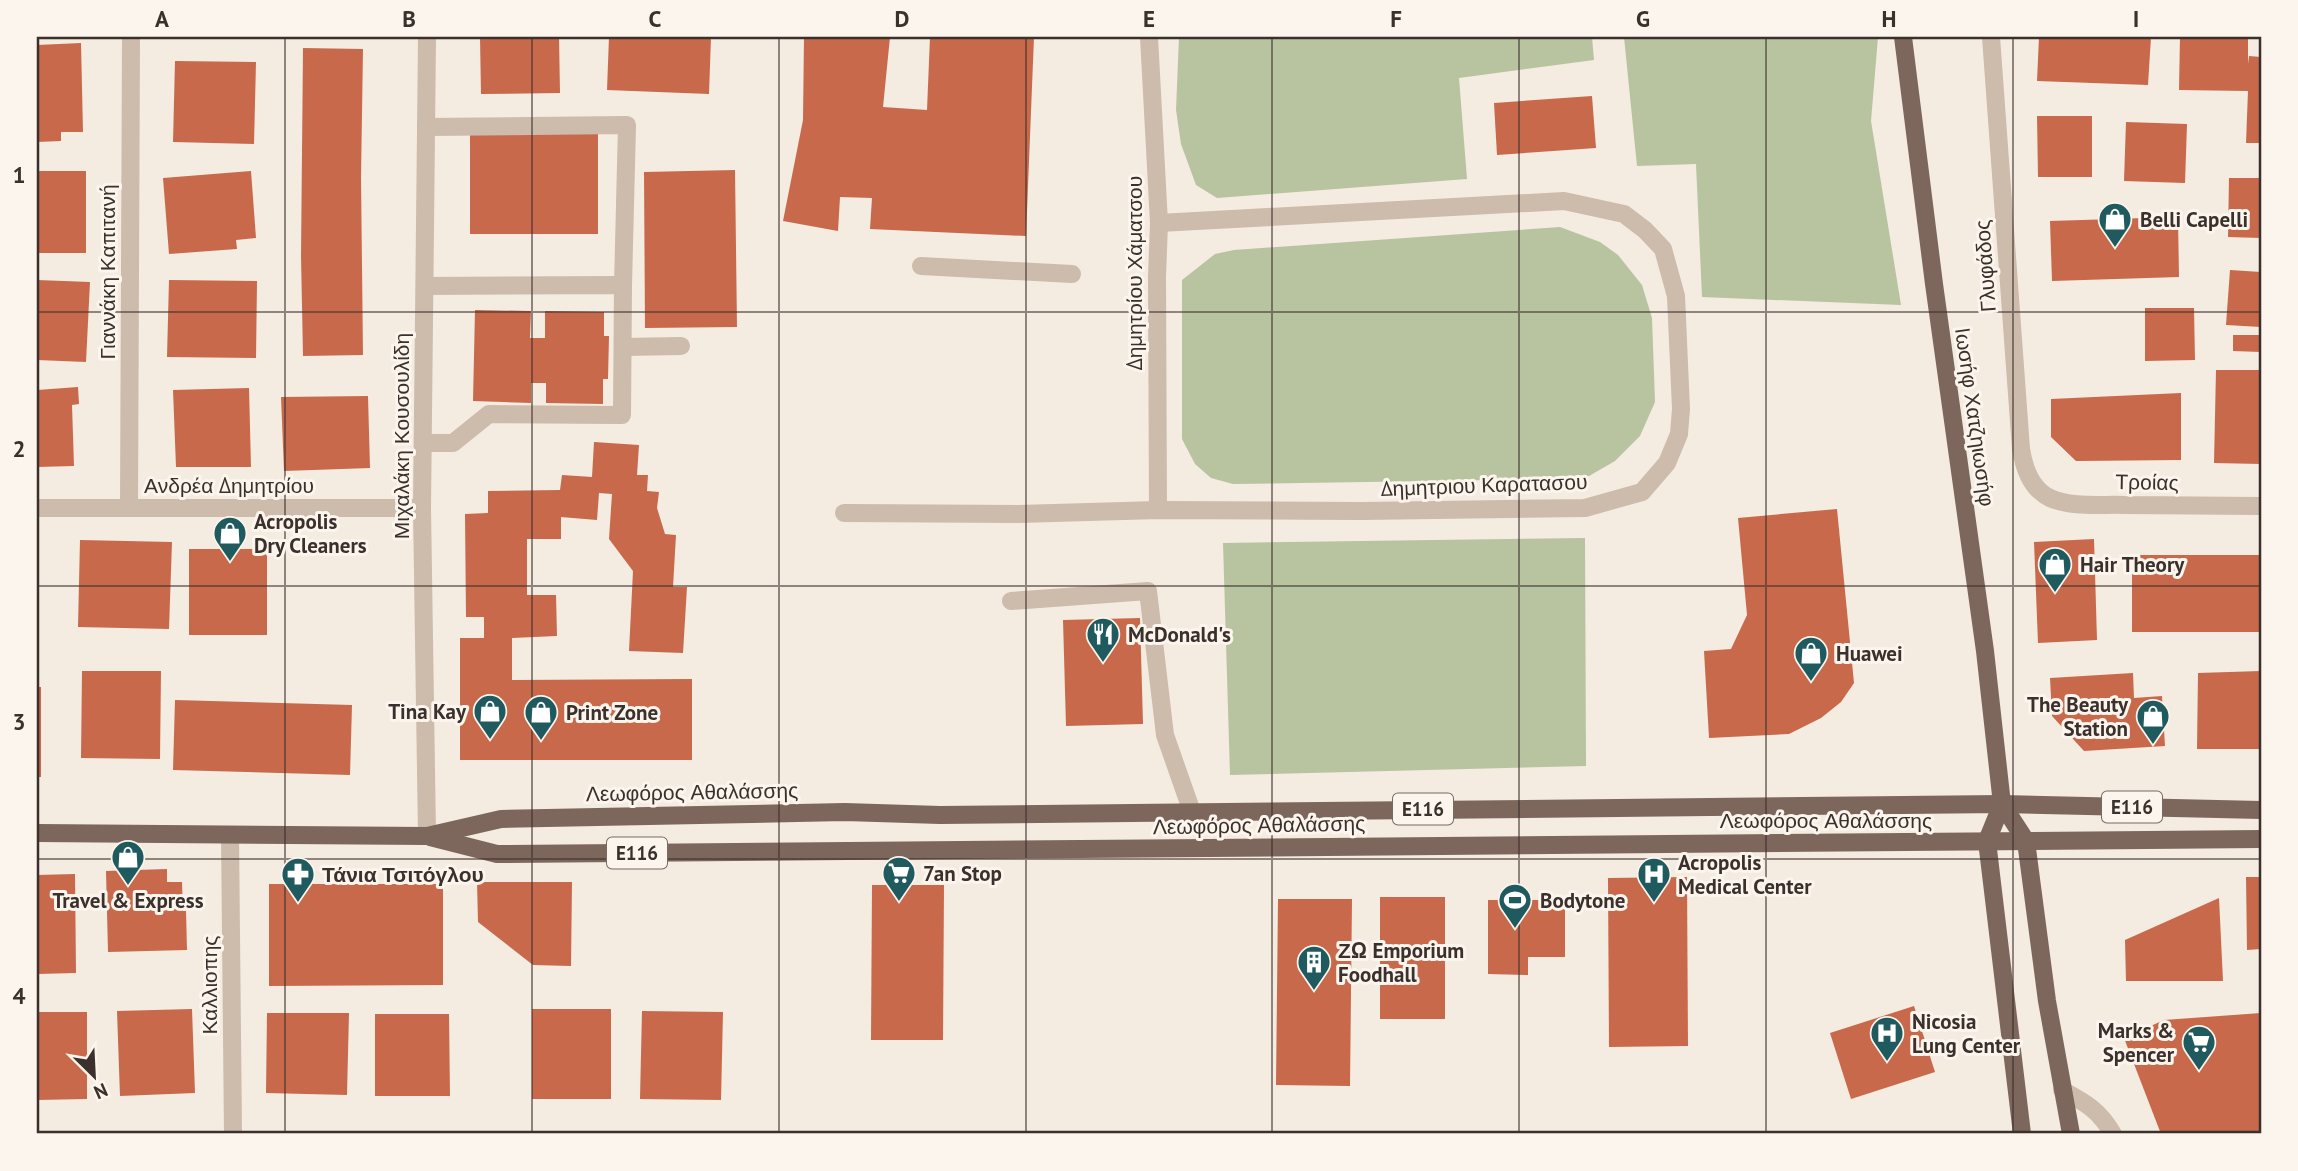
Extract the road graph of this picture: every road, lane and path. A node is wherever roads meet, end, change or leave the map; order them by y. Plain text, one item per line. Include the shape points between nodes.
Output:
1 (131, 37) edge
2 (427, 37) edge
3 (1149, 37) edge
4 (1903, 37) edge
5 (1991, 37) edge
6 (426, 127) junction
7 (1159, 223) junction
8 (921, 266) dead end
9 (1072, 274) dead end
10 (623, 285) junction
11 (425, 286) junction
12 (681, 346) dead end
13 (623, 347) junction
14 (423, 443) junction
15 (2037, 488) joint
16 (2261, 506) edge
17 (37, 508) edge
18 (129, 508) junction
19 (422, 508) junction
20 (1158, 510) junction
21 (844, 513) dead end
22 (1011, 601) dead end
23 (2002, 804) junction
24 (2261, 810) edge
25 (1192, 812) junction
26 (37, 833) edge
27 (230, 835) junction
28 (427, 836) junction
29 (2261, 839) edge
30 (1987, 841) junction
31 (2026, 841) junction
32 (2062, 1090) junction
33 (233, 1134) edge
34 (2022, 1134) edge
35 (2071, 1134) edge
36 (2113, 1134) edge

1 - 18 street, Γιαννάκη Καπιτανή
2 - 6 street, Μιχαλάκη Κουσουλίδη
3 - 7 street, Δημητρίου Χάματσου
4 - 23 main road, Ιωσήφ Χατζηιωσήφ
5 - 15 street, Γλυφάδος via 2021,449 2023,464
6 - 10 street via 627,125
6 - 11 street, Μιχαλάκη Κουσουλίδη
7 - 20 street, Δημητρίου Χάματσου
7 - 20 street, Δημητριου Καρατασου via 1564,201 1624,214 1663,249 1676,296 1681,409 1679,434 1667,463 1642,492 1585,508
8 - 9 street
10 - 11 street
10 - 13 street
11 - 14 street, Μιχαλάκη Κουσουλίδη
12 - 13 street
13 - 14 street via 622,415 489,414 453,443
14 - 19 street, Μιχαλάκη Κουσουλίδη
15 - 16 street, Τροίας via 2049,498 2081,504
17 - 18 street, Ανδρέα Δημητρίου
18 - 19 street, Ανδρέα Δημητρίου
19 - 28 street, Μιχαλάκη Κουσουλίδη
20 - 21 street, Δημητριου Καρατασου
22 - 25 street via 1148,591 1165,735
23 - 24 main road, Λεωφόρος Αθαλάσσης / E116
23 - 25 main road, Λεωφόρος Αθαλάσσης / E116
23 - 30 main road
23 - 31 main road
25 - 28 main road, Λεωφόρος Αθαλάσσης / E116 via 845,812 501,819
26 - 27 main road, Λεωφόρος Αθαλάσσης / E116
27 - 28 main road, Λεωφόρος Αθαλάσσης / E116
27 - 33 street, Καλλιοπης
28 - 30 main road, Λεωφόρος Αθαλάσσης / E116 via 497,854
29 - 31 main road, Λεωφόρος Αθαλάσσης / E116
30 - 31 main road, Λεωφόρος Αθαλάσσης / E116
30 - 34 main road
31 - 32 main road
32 - 35 main road
32 - 36 street via 2092,1107

